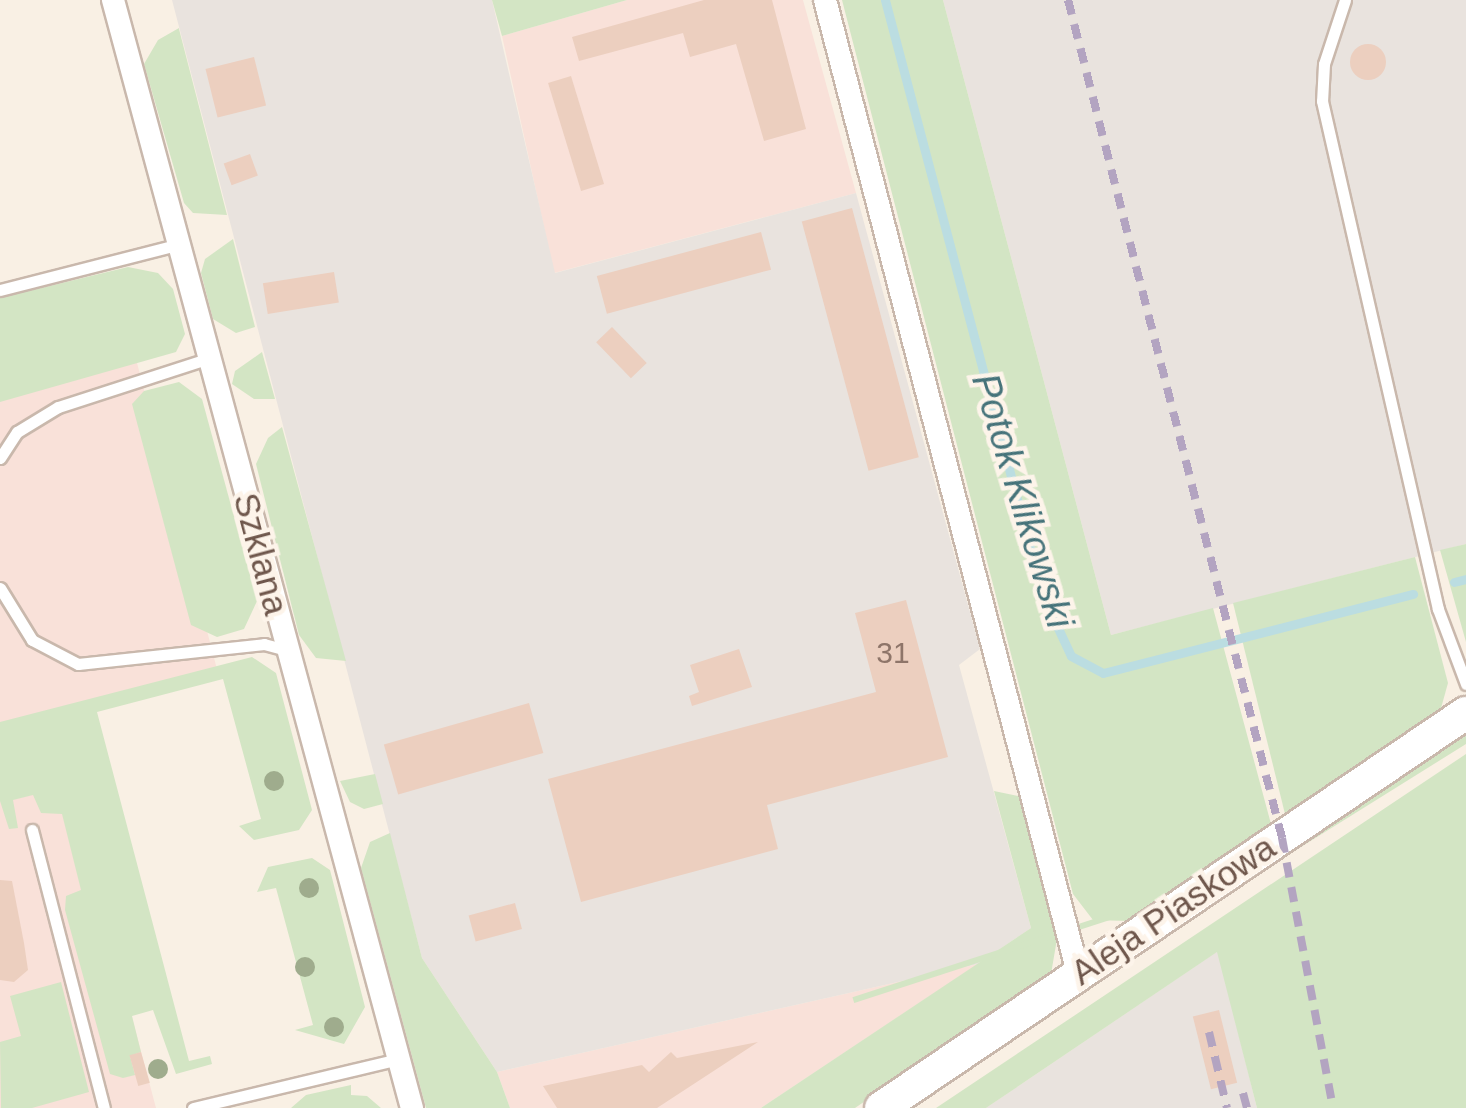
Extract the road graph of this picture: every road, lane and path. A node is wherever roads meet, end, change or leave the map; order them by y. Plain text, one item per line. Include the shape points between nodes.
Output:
1 (113, 0) edge
2 (825, 0) edge
3 (1345, 0) edge
4 (180, 244) junction
5 (0, 290) edge
6 (210, 358) junction
7 (0, 458) edge
8 (0, 588) edge
9 (286, 650) junction
10 (1466, 684) edge
11 (1466, 713) edge
12 (32, 830) dead end
13 (1078, 973) junction
14 (399, 1059) junction
15 (104, 1108) edge
16 (193, 1108) edge
17 (412, 1108) edge
18 (881, 1108) edge

1 - 4 street, Szklana
2 - 13 street
3 - 10 lane via 1324,64 1322,100 1438,608
4 - 5 lane
4 - 6 street, Szklana
6 - 7 lane via 58,407 17,432
6 - 9 street, Szklana
8 - 9 lane via 32,640 78,664 264,644
9 - 14 street, Szklana
11 - 13 main road, Aleja Piaskowa
12 - 15 lane
13 - 18 main road, Aleja Piaskowa
14 - 16 lane
14 - 17 street, Szklana

